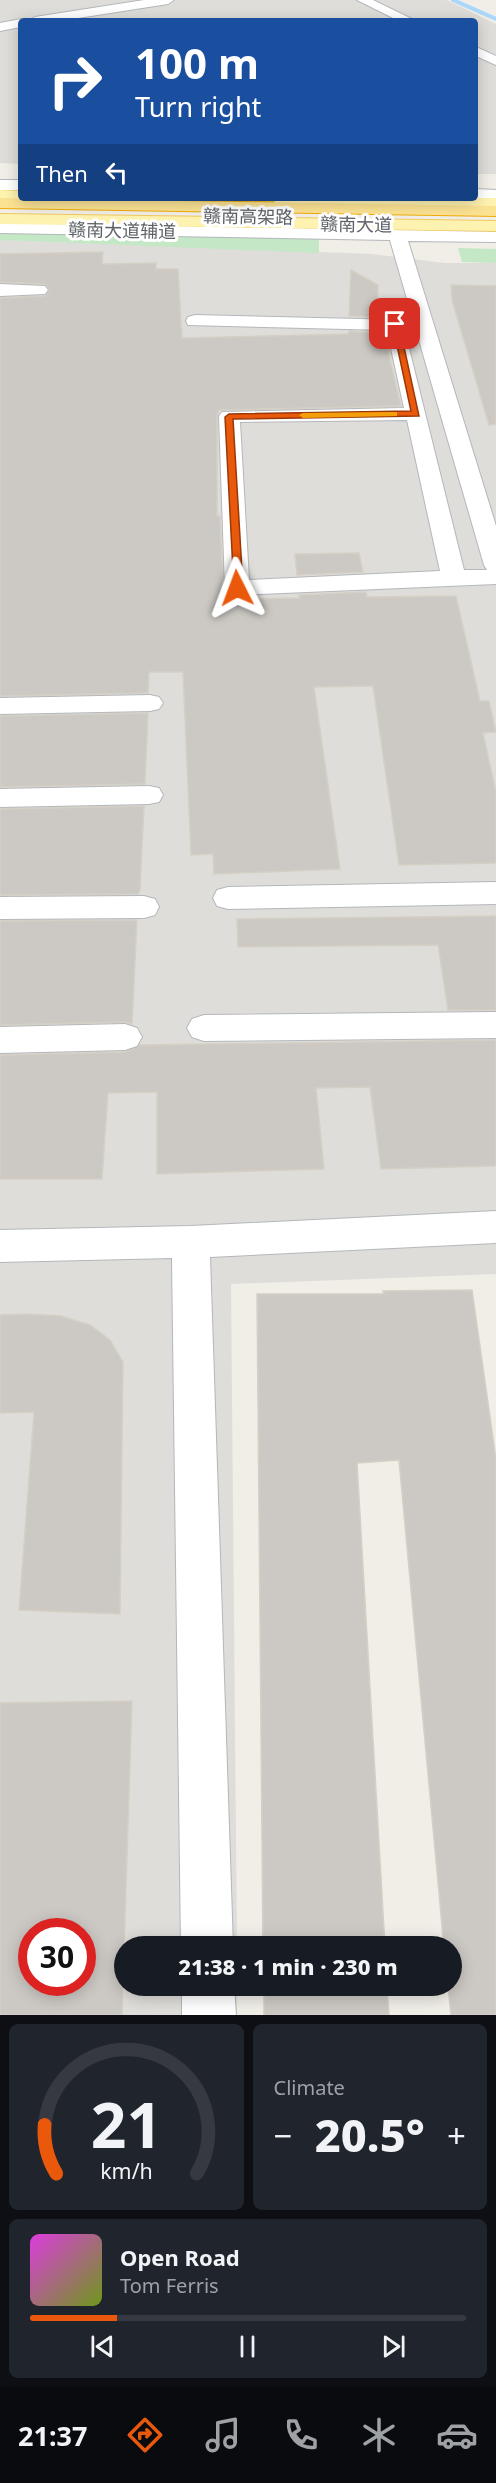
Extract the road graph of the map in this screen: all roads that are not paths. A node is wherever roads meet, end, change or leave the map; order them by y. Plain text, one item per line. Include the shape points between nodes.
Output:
1 (168, 0) edge
2 (363, 0) edge
3 (54, 18) edge
4 (403, 18) edge
5 (18, 24) edge
6 (0, 27) edge
7 (478, 52) edge
8 (496, 61) edge
9 (0, 185) edge
10 (18, 185) edge
11 (478, 194) edge
12 (0, 195) edge
13 (496, 195) edge
14 (18, 196) edge
15 (167, 201) edge
16 (0, 203) edge
17 (496, 203) edge
18 (496, 211) edge
19 (0, 212) edge
20 (0, 219) edge
21 (496, 219) edge
22 (496, 226) edge
23 (0, 228) edge
24 (398, 237) junction
25 (496, 237) edge
26 (0, 290) edge
27 (39, 290) dead end
28 (195, 321) dead end
29 (416, 414) junction
30 (496, 566) edge
31 (496, 577) edge
32 (454, 578) junction
33 (150, 703) dead end
34 (0, 706) edge
35 (149, 795) dead end
36 (0, 798) edge
37 (496, 893) edge
38 (228, 898) dead end
39 (144, 907) dead end
40 (0, 908) edge
41 (496, 1025) edge
42 (204, 1028) dead end
43 (125, 1037) dead end
44 (0, 1040) edge
45 (496, 1227) edge
46 (191, 1242) junction
47 (0, 1246) edge
48 (207, 1936) edge
49 (208, 1996) edge
50 (209, 2015) edge

1 - 3 street
2 - 4 street
5 - 6 street
7 - 8 street
9 - 10 street
11 - 13 street
12 - 14 main road
15 - 17 main road, 赣南大道
16 - 18 highway, 赣南高架路
19 - 21 highway, 赣南高架路
20 - 22 main road, 赣南大道
23 - 24 street, 赣南大道辅道
24 - 25 street, 赣南大道辅道
24 - 30 street
26 - 27 street
28 - 29 street via 395,324
29 - 32 street
29 - 32 street via 229,417 237,588
31 - 32 street
33 - 34 street
35 - 36 street
37 - 38 street
39 - 40 street
41 - 42 street
43 - 44 street
45 - 46 street
46 - 47 street
46 - 48 street
49 - 50 street

